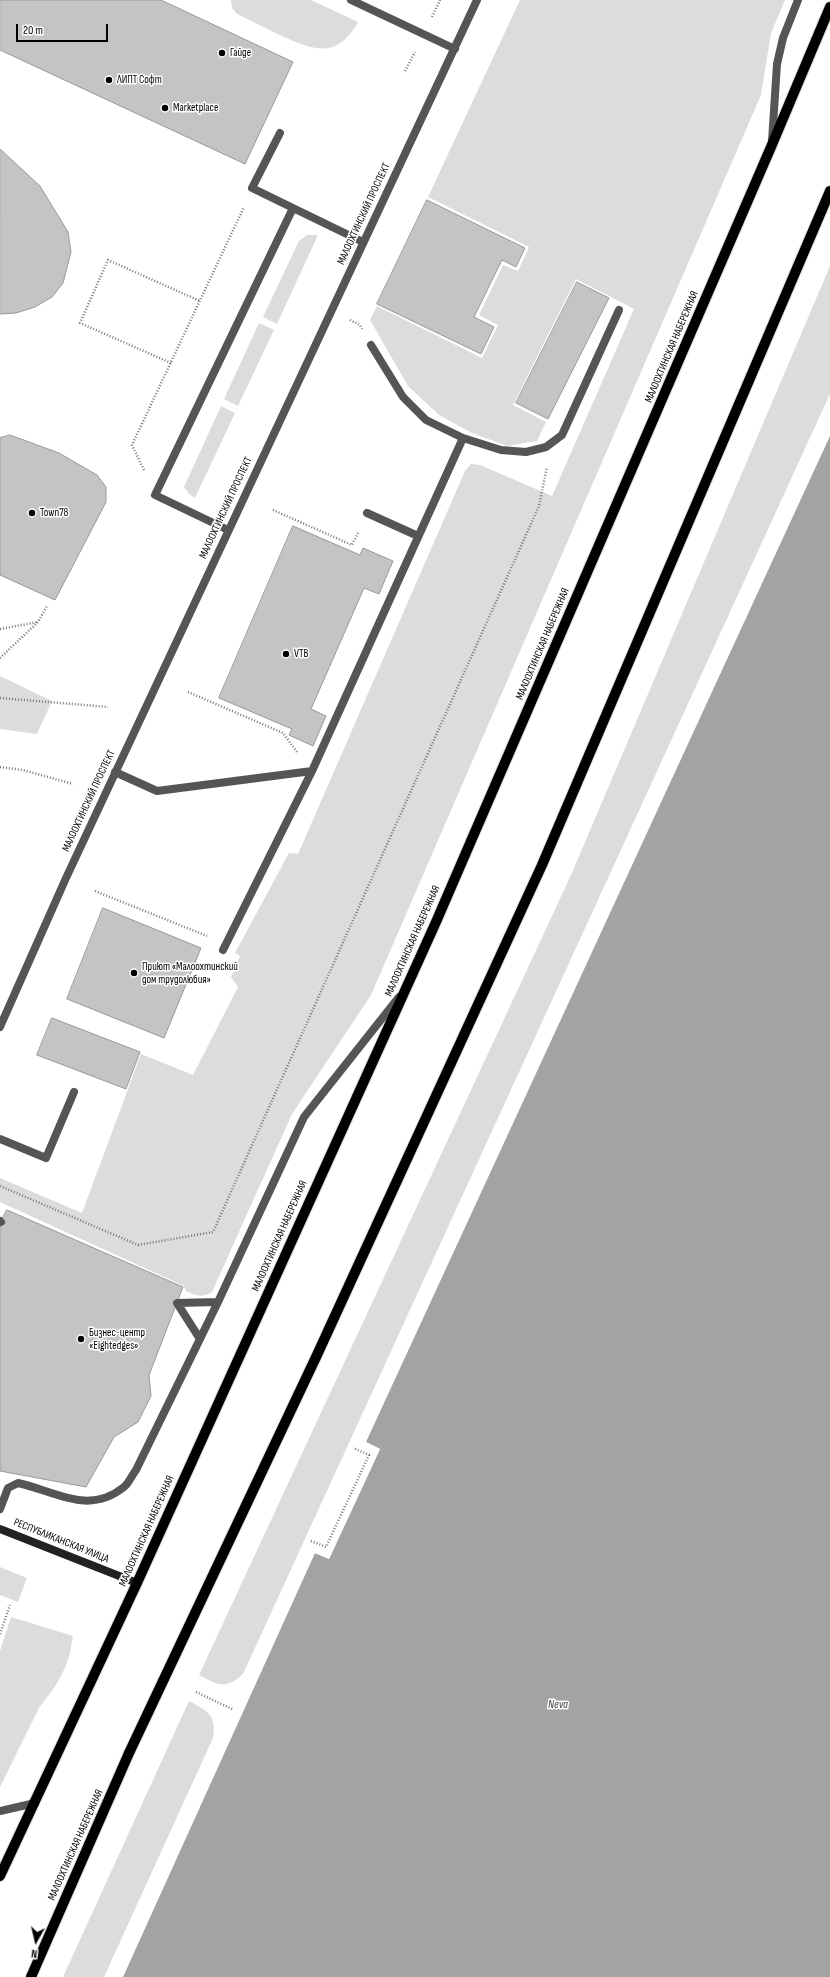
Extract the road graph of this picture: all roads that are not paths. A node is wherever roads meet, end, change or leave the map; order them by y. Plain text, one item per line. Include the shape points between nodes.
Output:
1 (351, 0) edge
2 (477, 0) edge
3 (798, 0) edge
4 (830, 7) edge
5 (455, 49) junction
6 (280, 133) dead end
7 (771, 147) junction
8 (830, 191) edge
9 (293, 208) junction
10 (363, 242) junction
11 (619, 310) dead end
12 (370, 345) road end
13 (463, 438) junction
14 (367, 513) road end
15 (228, 530) junction
16 (418, 536) junction
17 (312, 771) junction
18 (115, 772) junction
19 (224, 947) road end
20 (402, 994) junction
21 (0, 1027) edge
22 (74, 1092) dead end
23 (0, 1139) edge
24 (218, 1302) junction
25 (200, 1339) junction
26 (0, 1509) edge
27 (0, 1529) edge
28 (137, 1583) junction
29 (35, 1803) junction
30 (0, 1810) edge
31 (0, 1876) edge
32 (31, 1977) edge

1 - 5 street
2 - 5 street, МАЛООХТИНСКИЙ ПРОСПЕКТ
3 - 7 street via 782,38 777,64
4 - 7 main road, МАЛООХТИНСКАЯ НАБЕРЕЖНАЯ
5 - 10 street, МАЛООХТИНСКИЙ ПРОСПЕКТ
6 - 9 street via 252,188
7 - 20 main road, МАЛООХТИНСКАЯ НАБЕРЕЖНАЯ via 439,915
8 - 32 main road, МАЛООХТИНСКАЯ НАБЕРЕЖНАЯ via 542,865 317,1355 129,1753
9 - 10 street
9 - 15 street via 155,495
10 - 15 street, МАЛООХТИНСКИЙ ПРОСПЕКТ
11 - 13 street via 562,435 546,447 526,452 501,450
12 - 13 street via 403,397 426,420
13 - 16 street
14 - 16 street
15 - 18 street, МАЛООХТИНСКИЙ ПРОСПЕКТ
16 - 17 street
17 - 18 street via 157,791
17 - 19 street
18 - 21 street, МАЛООХТИНСКИЙ ПРОСПЕКТ
20 - 24 street via 304,1117
20 - 28 main road, МАЛООХТИНСКАЯ НАБЕРЕЖНАЯ
22 - 23 street via 46,1158
24 - 25 street
24 - 25 street via 177,1303
25 - 26 street via 136,1470 125,1487 109,1496 84,1502 18,1483 8,1488
27 - 28 street, РЕСПУБЛИКАНСКАЯ УЛИЦА
28 - 29 main road, МАЛООХТИНСКАЯ НАБЕРЕЖНАЯ
29 - 30 street
29 - 31 main road, МАЛООХТИНСКАЯ НАБЕРЕЖНАЯ

